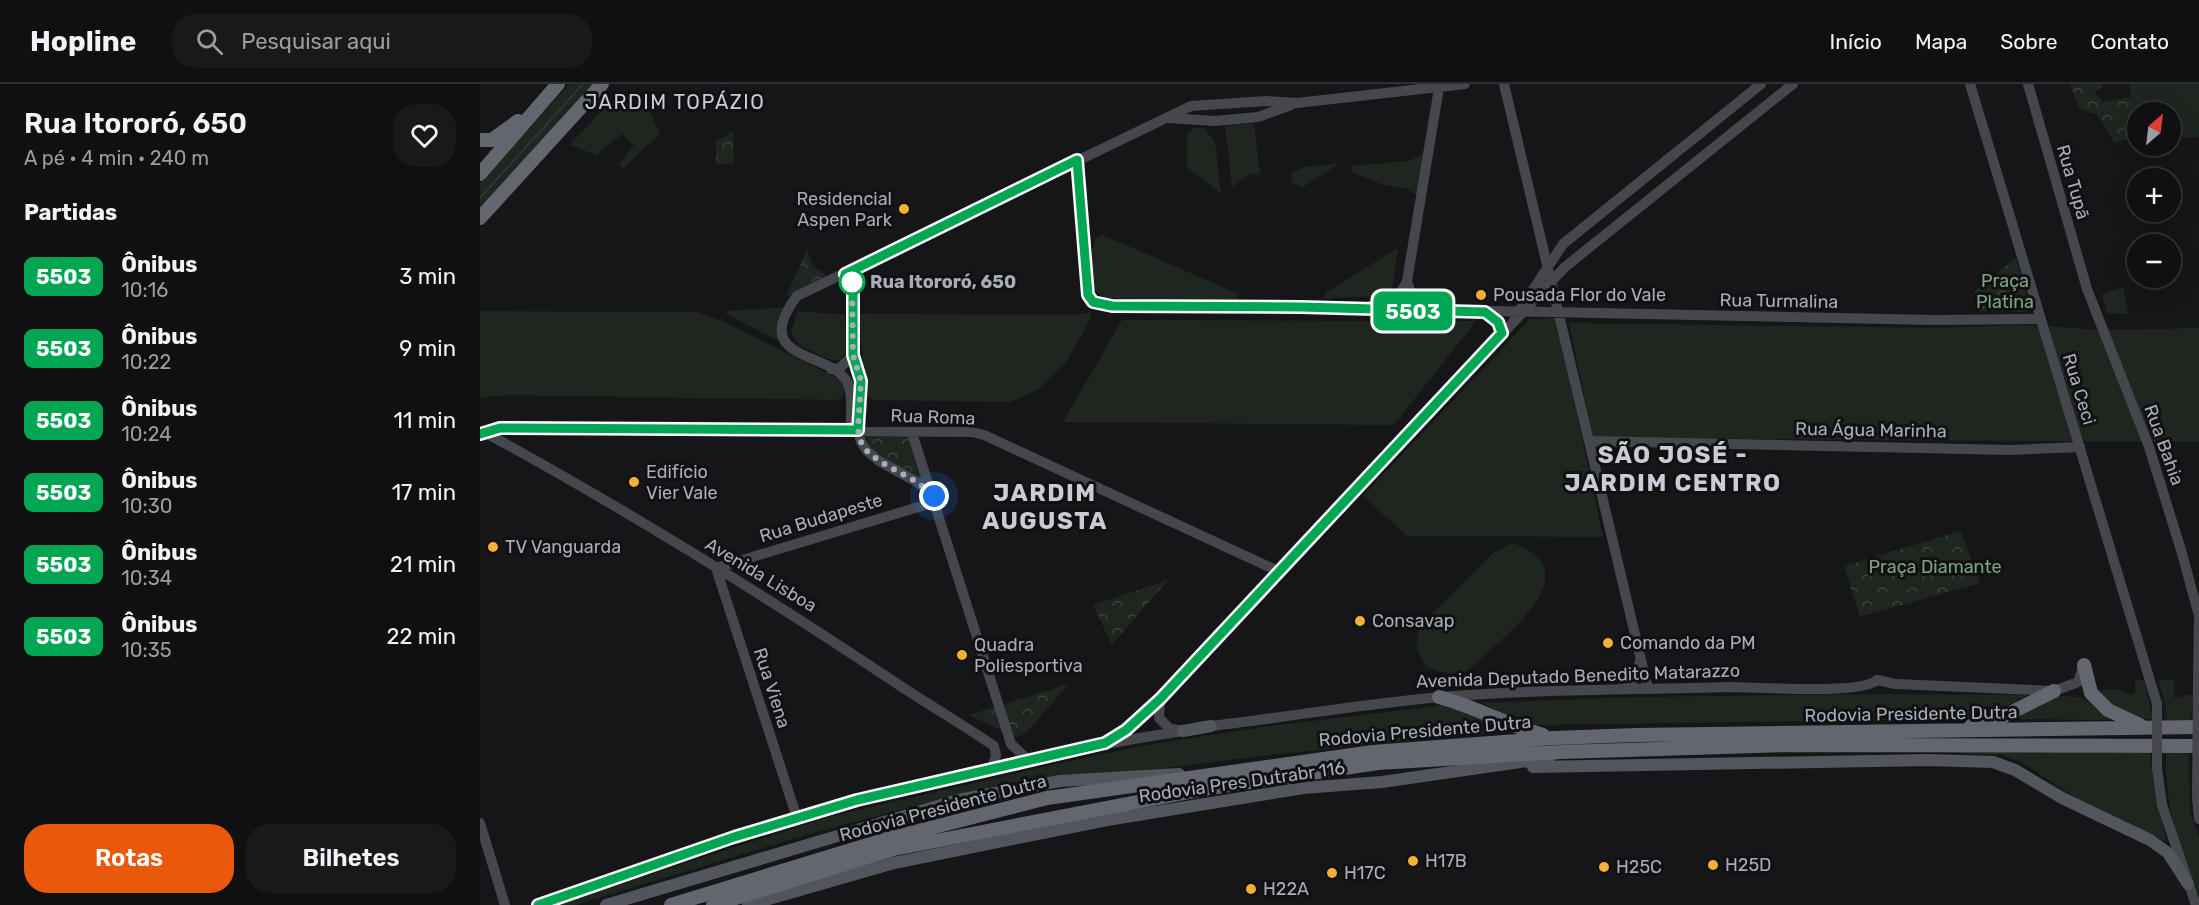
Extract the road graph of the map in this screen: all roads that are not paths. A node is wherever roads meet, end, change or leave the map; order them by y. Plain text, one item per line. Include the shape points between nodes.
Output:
1 (558, 84) edge
2 (602, 84) edge
3 (1466, 84) edge
4 (1504, 84) edge
5 (1761, 84) edge
6 (1793, 84) edge
7 (1970, 84) edge
8 (2028, 84) edge
9 (1439, 88) junction
10 (537, 109) junction
11 (1718, 119) junction
12 (1728, 136) junction
13 (480, 140) edge
14 (1077, 160) junction
15 (480, 174) edge
16 (480, 218) edge
17 (1548, 264) junction
18 (1565, 267) junction
19 (845, 274) junction
20 (1407, 281) junction
21 (1552, 282) junction
22 (2087, 289) joint
23 (1342, 310) junction
24 (1420, 311) junction
25 (1485, 312) junction
26 (1560, 313) junction
27 (1519, 315) junction
28 (2041, 318) junction
29 (1502, 333) junction
30 (853, 355) junction
31 (831, 369) junction
32 (855, 431) junction
33 (482, 433) edge
34 (912, 433) junction
35 (1590, 441) junction
36 (2080, 447) junction
37 (935, 499) junction
38 (716, 568) junction
39 (1280, 572) junction
40 (1641, 658) junction
41 (2084, 666) joint
42 (1808, 677) dead end
43 (2198, 680) edge
44 (1620, 688) junction
45 (1648, 689) junction
46 (1813, 690) junction
47 (2060, 690) junction
48 (1439, 697) junction
49 (1160, 699) junction
50 (1211, 726) joint
51 (2145, 727) junction
52 (2199, 727) edge
53 (1183, 731) junction
54 (1955, 731) junction
55 (1554, 738) junction
56 (1105, 743) junction
57 (1011, 744) junction
58 (1786, 745) junction
59 (2199, 746) edge
60 (1027, 759) junction
61 (996, 767) junction
62 (1472, 768) junction
63 (1218, 772) junction
64 (797, 818) junction
65 (2199, 819) edge
66 (480, 823) edge
67 (2188, 884) junction
68 (505, 905) edge
69 (538, 905) edge
70 (606, 905) edge
71 (671, 905) edge
72 (713, 905) edge
73 (748, 905) edge
74 (2196, 905) edge

1 - 10 highway
2 - 16 highway
3 - 9 main road
4 - 17 main road
5 - 11 main road
6 - 12 main road
7 - 28 main road, Rua Ceci
8 - 22 main road, Rua Tupã
9 - 14 main road via 1297,103 1191,106
9 - 20 main road
10 - 13 highway via 492,140
10 - 15 highway
11 - 12 main road via 1719,130
11 - 17 main road via 1563,244
12 - 18 main road
14 - 19 main road
14 - 23 main road via 1088,295 1093,302 1112,306
17 - 18 main road
17 - 21 main road
17 - 27 main road
18 - 21 main road
19 - 30 main road via 853,291
19 - 31 main road via 797,296 782,323 787,343
20 - 23 main road via 1394,301
20 - 24 main road
21 - 26 main road
21 - 27 main road
22 - 43 main road, Rua Bahia via 2149,447 2178,540 2199,615
23 - 24 main road, Rua Turmalina
24 - 25 main road, Rua Turmalina
25 - 27 main road, Rua Turmalina
25 - 29 main road via 1498,322
26 - 27 main road, Rua Turmalina
26 - 28 main road, Rua Turmalina via 1934,320
26 - 35 main road
27 - 29 main road
28 - 36 main road, Rua Ceci
29 - 39 main road
30 - 31 main road via 840,368
30 - 32 main road via 861,381
31 - 32 main road via 845,378 849,387
32 - 33 main road, Rua Roma via 500,428
32 - 34 main road, Rua Roma
32 - 37 main road via 867,451 917,482
33 - 38 main road, Avenida Lisboa via 582,485
34 - 37 main road
34 - 39 main road, Rua Roma via 984,435
35 - 36 main road, Rua Água Marinha via 2010,450
35 - 40 main road
36 - 67 main road, Rua Ceci, bridge via 2157,704 2157,769 2162,805
37 - 38 main road, Rua Budapeste
37 - 57 main road
38 - 61 main road, Avenida Lisboa via 804,620 994,746
38 - 64 main road, Rua Viena
39 - 49 main road
40 - 44 main road via 1635,679
40 - 45 main road
41 - 47 main road via 2078,682
41 - 51 highway via 2091,693 2108,710
42 - 46 main road via 1808,686
43 - 65 main road, Rua Bahia, bridge
44 - 45 main road, Avenida Deputado Benedito Matarazzo
44 - 48 main road, Avenida Deputado Benedito Matarazzo
45 - 46 main road, Avenida Deputado Benedito Matarazzo via 1771,686
46 - 47 main road, Avenida Deputado Benedito Matarazzo via 1868,687 1877,680
47 - 54 highway via 1998,719
48 - 50 main road, Avenida Deputado Benedito Matarazzo
48 - 55 highway via 1469,705 1516,728
49 - 53 main road via 1158,718 1170,729
49 - 56 main road
50 - 53 main road, Avenida Deputado Benedito Matarazzo
51 - 52 highway, Rodovia Presidente Dutra
51 - 54 highway, Rodovia Presidente Dutra
53 - 56 main road, Avenida Deputado Benedito Matarazzo
54 - 55 highway, Rodovia Presidente Dutra
55 - 63 highway, Rodovia Presidente Dutra via 1373,752
56 - 60 main road, Avenida Deputado Benedito Matarazzo
57 - 60 main road
57 - 61 main road
58 - 59 highway, Rodovia Presidente Dutra
58 - 62 main road, Rodovia Pres Dutrabr 116 via 1732,752 1563,757
58 - 72 highway, Rodovia Presidente Dutra via 1378,763 1210,788 894,849
60 - 61 main road, Avenida Deputado Benedito Matarazzo
61 - 64 main road, Avenida Deputado Benedito Matarazzo
62 - 67 main road via 1993,762 2150,840 2168,853
62 - 73 main road, Rodovia Pres Dutrabr 116 via 1244,797 992,842 894,863
63 - 70 main road via 1060,781 958,801
63 - 71 highway, Rodovia Presidente Dutra via 1047,798 887,839
64 - 69 main road, Avenida Deputado Benedito Matarazzo
66 - 68 main road
67 - 74 main road, Rua Ceci

